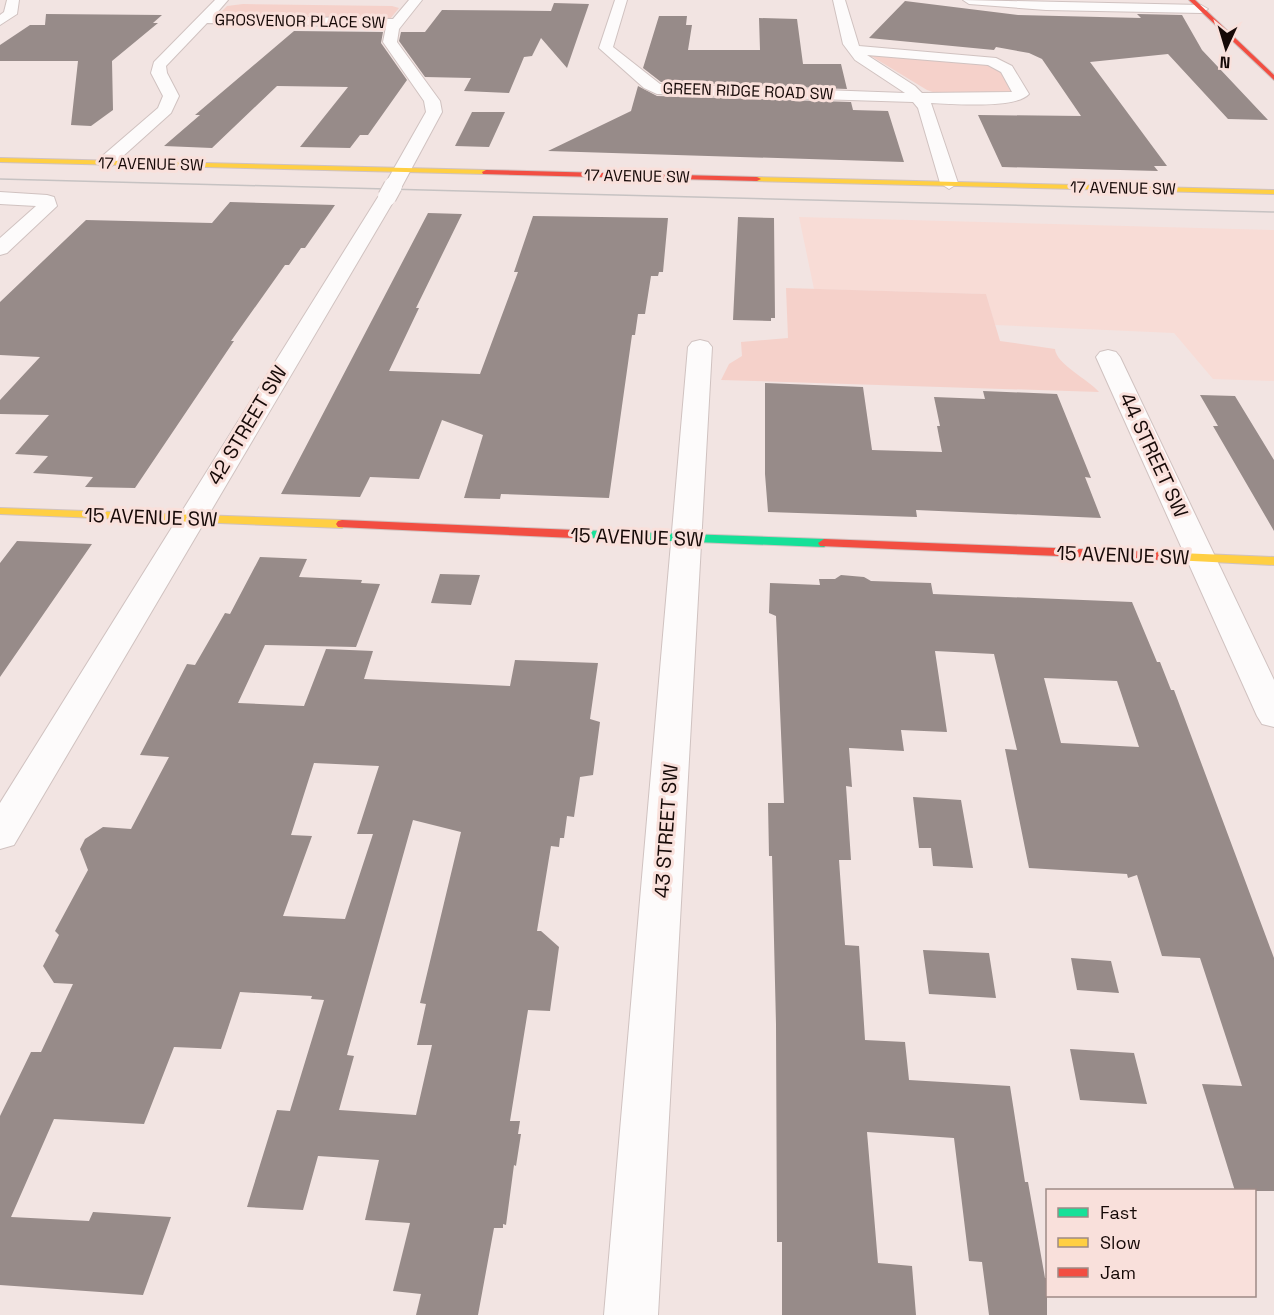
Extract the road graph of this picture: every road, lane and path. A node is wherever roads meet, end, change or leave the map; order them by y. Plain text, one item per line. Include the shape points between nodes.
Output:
1 (13, 0) edge
2 (621, 0) edge
3 (839, 0) edge
4 (969, 0) edge
5 (222, 1) edge
6 (240, 2) dead end
7 (414, 2) edge
8 (388, 4) dead end
9 (1196, 4) edge
10 (204, 19) junction
11 (0, 21) edge
12 (397, 23) junction
13 (855, 50) junction
14 (1274, 78) edge
15 (918, 98) junction
16 (0, 160) edge
17 (106, 162) junction
18 (949, 183) junction
19 (394, 184) junction
20 (1274, 192) edge
21 (0, 198) edge
22 (0, 249) edge
23 (700, 347) dead end
24 (1108, 357) dead end
25 (0, 511) edge
26 (192, 518) junction
27 (687, 539) junction
28 (1202, 558) junction
29 (1274, 561) edge
30 (1274, 716) edge
31 (0, 835) edge
32 (631, 1315) edge

1 - 11 street via 10,14
2 - 15 street, GREEN RIDGE ROAD SW via 606,48 657,90
3 - 13 street
4 - 9 street via 1046,6
5 - 6 street, GROSVENOR PLACE SW
5 - 10 street
7 - 8 street, GROSVENOR PLACE SW
7 - 12 street
9 - 14 main road
10 - 12 street, GROSVENOR PLACE SW
10 - 17 street via 159,65 171,96 165,110
12 - 19 street, 42 STREET SW via 389,35 390,42 432,101 434,112
13 - 15 street
13 - 15 street via 991,61 1007,69 1021,94 1007,99
15 - 18 street via 926,107
16 - 17 main road, 17 AVENUE SW
17 - 19 main road, 17 AVENUE SW
18 - 19 main road, 17 AVENUE SW
18 - 20 main road, 17 AVENUE SW
19 - 26 street, 42 STREET SW
21 - 22 street via 47,201 47,206
23 - 27 street, 43 STREET SW
24 - 28 street, 44 STREET SW
25 - 26 main road, 15 AVENUE SW
26 - 27 main road, 15 AVENUE SW
26 - 31 street, 42 STREET SW
27 - 28 main road, 15 AVENUE SW
27 - 32 street, 43 STREET SW
28 - 29 main road, 15 AVENUE SW
28 - 30 street, 44 STREET SW

